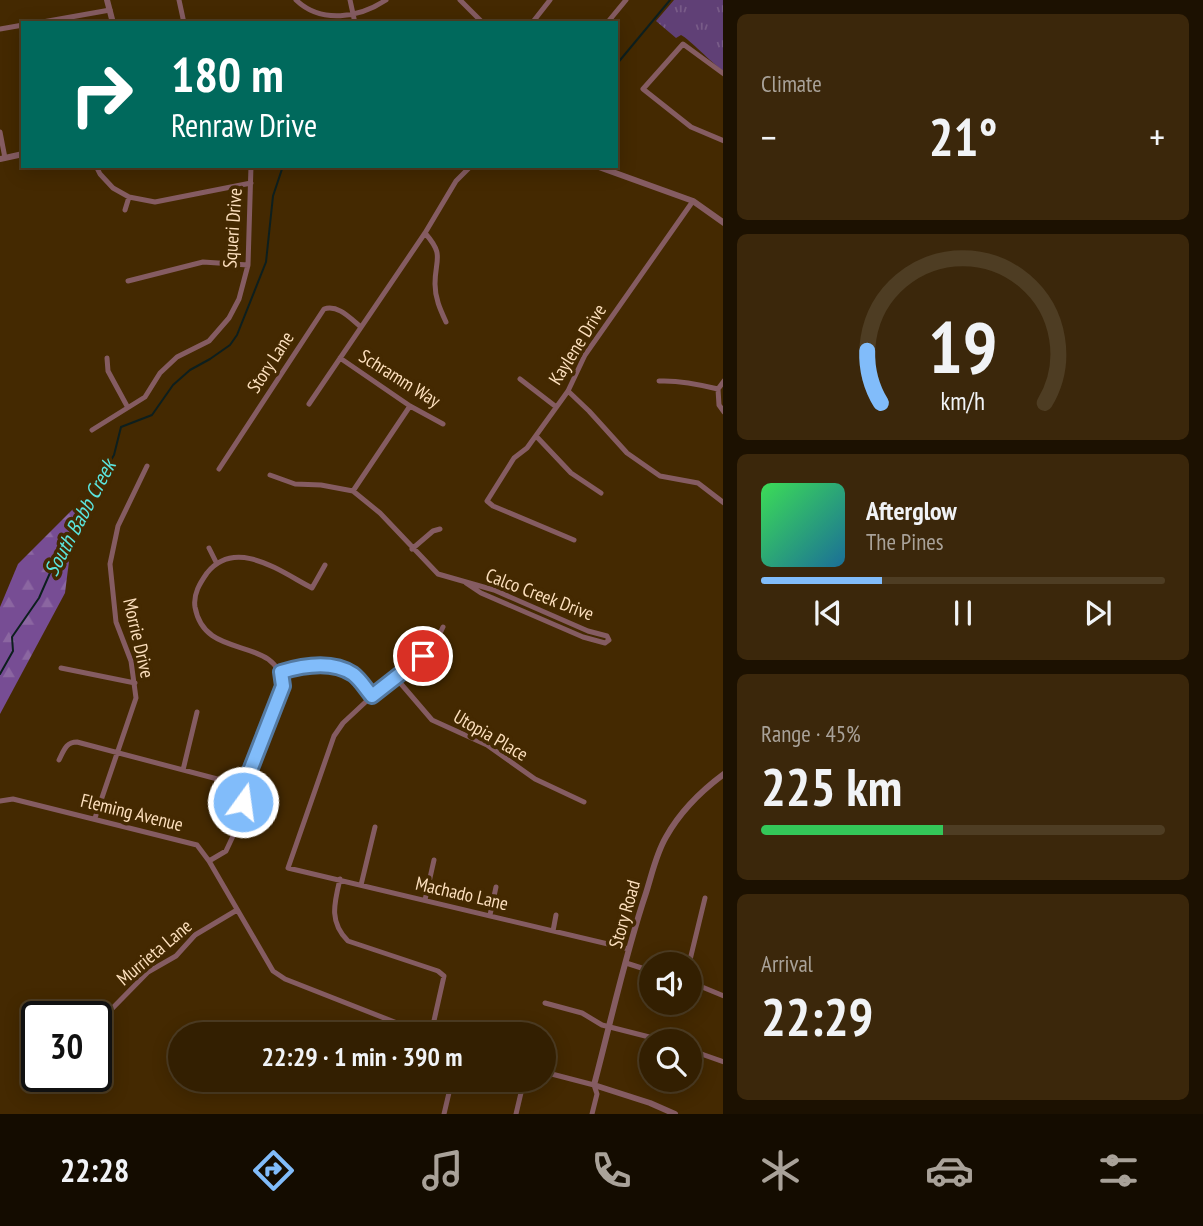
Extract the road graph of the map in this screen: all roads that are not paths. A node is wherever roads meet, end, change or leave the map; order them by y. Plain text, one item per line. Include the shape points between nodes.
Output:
1 (107, 0) edge
2 (178, 0) edge
3 (296, 0) edge
4 (350, 0) edge
5 (386, 0) edge
6 (550, 0) edge
7 (626, 0) edge
8 (465, 2) edge
9 (110, 10) junction
10 (353, 13) junction
11 (53, 21) edge
12 (113, 21) edge
13 (183, 21) edge
14 (355, 21) edge
15 (481, 21) edge
16 (533, 21) edge
17 (609, 21) edge
18 (21, 25) edge
19 (0, 29) edge
20 (723, 74) edge
21 (0, 132) edge
22 (723, 141) edge
23 (21, 154) edge
24 (3, 158) edge
25 (97, 168) edge
26 (251, 168) edge
27 (469, 168) edge
28 (602, 168) edge
29 (251, 183) junction
30 (129, 197) junction
31 (693, 201) junction
32 (125, 210) dead end
33 (723, 223) edge
34 (425, 233) junction
35 (248, 265) junction
36 (128, 281) dead end
37 (446, 321) dead end
38 (361, 327) junction
39 (107, 358) dead end
40 (340, 359) junction
41 (520, 379) dead end
42 (659, 381) dead end
43 (723, 381) edge
44 (718, 389) junction
45 (568, 391) junction
46 (309, 404) dead end
47 (410, 406) junction
48 (555, 406) junction
49 (127, 407) junction
50 (723, 412) edge
51 (443, 424) dead end
52 (92, 430) dead end
53 (536, 436) junction
54 (147, 466) dead end
55 (219, 469) dead end
56 (270, 475) dead end
57 (353, 491) junction
58 (601, 493) dead end
59 (723, 503) edge
60 (440, 529) dead end
61 (574, 540) dead end
62 (209, 548) dead end
63 (412, 549) junction
64 (216, 562) junction
65 (325, 565) dead end
66 (466, 583) junction
67 (443, 627) dead end
68 (61, 668) dead end
69 (281, 672) junction
70 (396, 678) junction
71 (135, 683) junction
72 (372, 696) junction
73 (197, 712) dead end
74 (118, 753) junction
75 (60, 760) dead end
76 (183, 770) junction
77 (723, 774) edge
78 (244, 786) junction
79 (0, 801) edge
80 (584, 802) dead end
81 (95, 818) junction
82 (375, 827) dead end
83 (434, 860) dead end
84 (209, 862) junction
85 (340, 879) junction
86 (361, 885) junction
87 (496, 887) dead end
88 (705, 898) dead end
89 (425, 900) junction
90 (237, 910) junction
91 (490, 915) junction
92 (556, 915) dead end
93 (553, 930) junction
94 (629, 949) junction
95 (692, 952) edge
96 (626, 963) junction
97 (639, 967) edge
98 (702, 987) edge
99 (723, 996) edge
100 (545, 1003) dead end
101 (112, 1009) edge
102 (394, 1022) edge
103 (434, 1022) edge
104 (610, 1026) junction
105 (639, 1034) edge
106 (702, 1054) edge
107 (723, 1062) edge
108 (556, 1075) edge
109 (594, 1085) junction
110 (449, 1092) edge
111 (521, 1092) edge
112 (444, 1114) edge
113 (516, 1114) edge
114 (592, 1114) edge
115 (675, 1114) edge

1 - 9 street
2 - 13 street
3 - 10 street via 322,15
4 - 10 street
5 - 10 street
6 - 16 street
7 - 17 street
8 - 15 street
9 - 11 street
9 - 12 street
10 - 14 street
18 - 19 street
20 - 22 street via 683,44 643,89 691,127
21 - 24 street
23 - 24 street
25 - 30 street via 113,188
26 - 29 street, Squeri Drive
27 - 34 street
28 - 31 street
29 - 30 street via 155,202
29 - 35 street, Squeri Drive
30 - 32 street
31 - 33 street
31 - 45 street, Kaylene Drive via 585,355
34 - 37 street via 438,256 436,301
34 - 38 street
35 - 36 street via 203,262
35 - 49 street, Squeri Drive via 229,318 209,341 177,357 145,397
38 - 40 street
38 - 55 street, Story Lane via 338,309 324,309
39 - 49 street via 108,371
40 - 46 street
40 - 47 street, Schramm Way
41 - 48 street
42 - 44 street
43 - 44 street
44 - 50 street
45 - 48 street, Kaylene Drive
45 - 59 street via 628,453 660,476 698,483
47 - 51 street, Schramm Way
47 - 57 street
48 - 53 street, Kaylene Drive
49 - 52 street, Squeri Drive
53 - 58 street via 571,473
53 - 61 street, Kaylene Drive via 514,458 487,501
54 - 71 street, Morrie Drive via 118,526 110,564 116,622
56 - 57 street, Calco Creek Drive via 295,484
57 - 63 street, Calco Creek Drive
60 - 63 street
62 - 64 street
63 - 66 street, Calco Creek Drive via 438,574
64 - 65 street via 242,556 257,559 312,588
64 - 69 street via 198,586 194,604 200,624 210,637 269,658
66 - 66 street, Calco Creek Drive via 583,637 609,640 494,590
67 - 70 street via 434,646
68 - 71 street
69 - 72 street via 327,665 353,674
69 - 78 street via 283,686
70 - 72 street
70 - 80 street, Utopia Place via 432,720
71 - 74 street, Morrie Drive via 136,698
72 - 85 street, Machado Lane via 334,736 288,868
73 - 76 street
74 - 75 street via 77,741 65,747
74 - 76 street
74 - 81 street, Morrie Drive
76 - 78 street
77 - 94 street, Story Road via 689,806 663,842
78 - 84 street via 241,819 226,851
79 - 81 street, Fleming Avenue via 13,799
81 - 84 street, Fleming Avenue via 197,845
82 - 86 street
83 - 89 street
84 - 90 street, Fleming Avenue
85 - 86 street, Machado Lane
85 - 103 street via 333,912 348,941 444,976
86 - 89 street, Machado Lane
87 - 91 street
88 - 95 street
89 - 91 street, Machado Lane
90 - 101 street, Murrieta Lane via 148,972
90 - 102 street, Fleming Avenue via 273,971
91 - 93 street, Machado Lane
92 - 93 street
93 - 94 street, Machado Lane
94 - 96 street, Story Road
96 - 97 street
96 - 104 street, Story Road
98 - 99 street
100 - 104 street
104 - 105 street
104 - 109 street, Story Road
106 - 107 street
108 - 109 street
109 - 114 street via 597,1094
109 - 115 street
110 - 112 street
111 - 113 street

